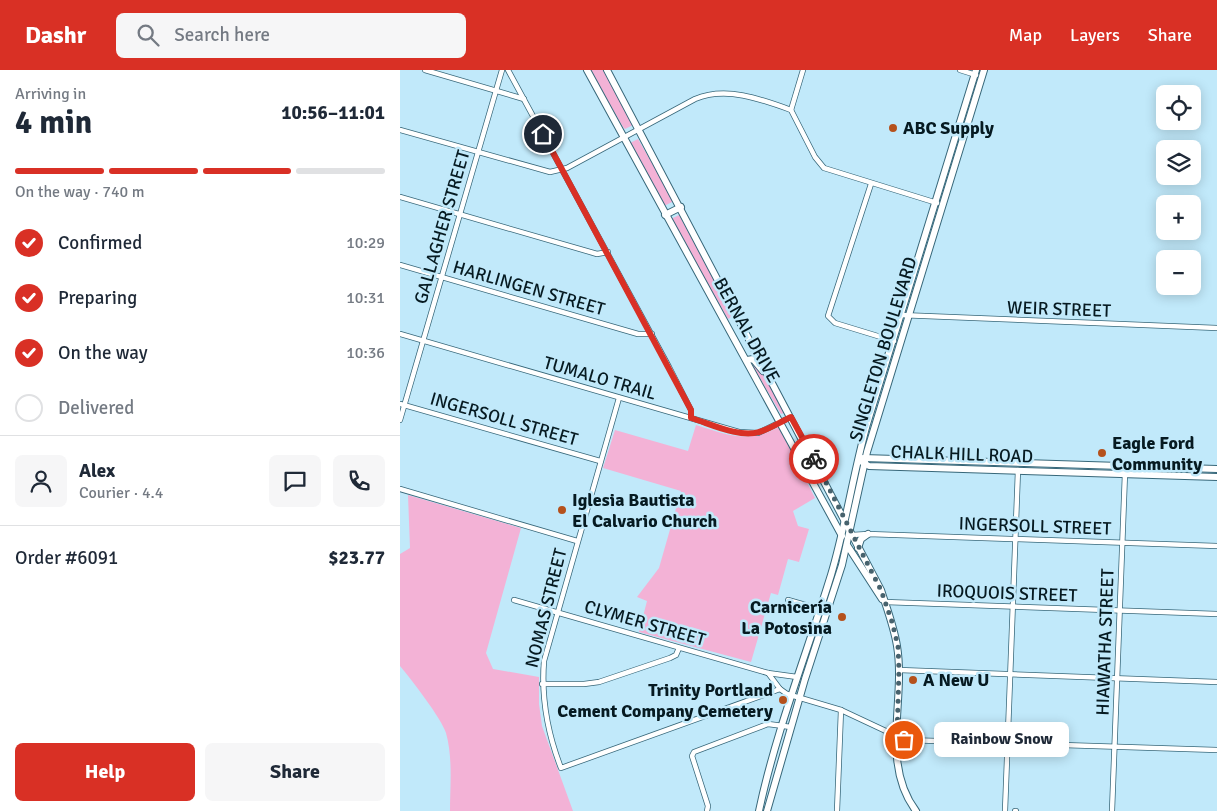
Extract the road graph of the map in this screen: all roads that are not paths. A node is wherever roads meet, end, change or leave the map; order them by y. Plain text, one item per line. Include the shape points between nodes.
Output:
1 (425, 70) edge
2 (502, 70) edge
3 (508, 70) edge
4 (588, 70) edge
5 (607, 70) edge
6 (803, 70) edge
7 (960, 70) edge
8 (975, 72) edge
9 (983, 73) edge
10 (496, 91) junction
11 (524, 99) junction
12 (791, 110) junction
13 (400, 130) edge
14 (639, 130) junction
15 (624, 138) junction
16 (478, 153) junction
17 (945, 169) junction
18 (562, 170) junction
19 (952, 171) junction
20 (871, 184) junction
21 (400, 197) edge
22 (934, 202) junction
23 (942, 205) junction
24 (680, 207) junction
25 (665, 214) junction
26 (460, 215) junction
27 (608, 252) junction
28 (400, 265) edge
29 (442, 277) junction
30 (900, 315) junction
31 (908, 316) junction
32 (740, 322) junction
33 (1217, 328) edge
34 (728, 329) junction
35 (400, 334) edge
36 (652, 334) junction
37 (892, 340) junction
38 (423, 341) junction
39 (900, 342) junction
40 (747, 360) junction
41 (771, 379) junction
42 (619, 398) junction
43 (402, 404) edge
44 (791, 417) junction
45 (691, 418) junction
46 (400, 420) edge
47 (780, 422) junction
48 (857, 458) junction
49 (865, 461) junction
50 (600, 462) junction
51 (1018, 467) junction
52 (1184, 468) junction
53 (1105, 469) junction
54 (1217, 469) edge
55 (1125, 473) junction
56 (1184, 476) junction
57 (1217, 477) edge
58 (400, 489) edge
59 (849, 497) junction
60 (834, 500) junction
61 (845, 521) junction
62 (852, 524) junction
63 (851, 534) junction
64 (865, 534) junction
65 (842, 535) junction
66 (1015, 539) junction
67 (577, 541) junction
68 (1122, 543) junction
69 (848, 545) junction
70 (1217, 546) edge
71 (858, 548) junction
72 (858, 563) junction
73 (842, 565) junction
74 (514, 600) dead end
75 (788, 600) dead end
76 (885, 602) junction
77 (1013, 606) junction
78 (818, 609) junction
79 (1119, 610) junction
80 (826, 611) junction
81 (557, 613) junction
82 (1217, 614) edge
83 (679, 648) junction
84 (899, 670) junction
85 (768, 673) junction
86 (1010, 675) junction
87 (797, 677) junction
88 (1117, 678) junction
89 (1217, 682) edge
90 (542, 684) junction
91 (780, 689) junction
92 (792, 696) junction
93 (799, 699) junction
94 (841, 710) junction
95 (784, 725) junction
96 (791, 727) junction
97 (897, 737) junction
98 (1007, 743) junction
99 (1115, 746) junction
100 (1217, 750) edge
101 (707, 811) edge
102 (759, 811) edge
103 (767, 811) edge
104 (837, 811) edge
105 (916, 811) edge
106 (1005, 811) edge
107 (1112, 811) edge

1 - 10 street
2 - 10 street, GALLAGHER STREET
3 - 11 street
4 - 15 street, BERNAL DRIVE
5 - 14 street, BERNAL DRIVE
6 - 12 street
7 - 8 street
8 - 9 street
8 - 17 street, SINGLETON BOULEVARD
9 - 19 street, SINGLETON BOULEVARD
10 - 11 street
10 - 16 street, GALLAGHER STREET
11 - 18 street
12 - 14 street via 734,93 714,92
12 - 20 street via 824,168
13 - 16 street
14 - 15 street
14 - 24 street, BERNAL DRIVE
15 - 18 street
15 - 25 street, BERNAL DRIVE
16 - 18 street via 545,172
16 - 26 street, GALLAGHER STREET
17 - 19 street
17 - 22 street, SINGLETON BOULEVARD
18 - 27 street
19 - 23 street, SINGLETON BOULEVARD
20 - 22 street
20 - 37 street via 829,320
21 - 26 street
22 - 23 street
22 - 30 street, SINGLETON BOULEVARD
23 - 31 street, SINGLETON BOULEVARD
24 - 25 street
24 - 32 street, BERNAL DRIVE
25 - 34 street, BERNAL DRIVE
26 - 27 street via 597,254
26 - 29 street, GALLAGHER STREET
27 - 36 street
28 - 29 street, HARLINGEN STREET
29 - 36 street, HARLINGEN STREET via 638,334
29 - 38 street, GALLAGHER STREET
30 - 31 street, WEIR STREET
30 - 37 street, SINGLETON BOULEVARD
31 - 33 street, WEIR STREET
31 - 39 street, SINGLETON BOULEVARD
32 - 34 street
32 - 41 street, BERNAL DRIVE
34 - 40 street, BERNAL DRIVE
35 - 38 street, TUMALO TRAIL
36 - 45 street via 691,410
37 - 39 street
37 - 48 street, SINGLETON BOULEVARD
38 - 42 street, TUMALO TRAIL
38 - 43 street, GALLAGHER STREET
39 - 49 street, SINGLETON BOULEVARD
40 - 41 street via 756,361
40 - 47 street, BERNAL DRIVE
41 - 44 street, BERNAL DRIVE
42 - 45 street, TUMALO TRAIL
42 - 50 street, NOMAS STREET
43 - 46 street, GALLAGHER STREET
43 - 50 street, INGERSOLL STREET
44 - 47 street, TUMALO TRAIL
44 - 60 street, BERNAL DRIVE
45 - 47 street, TUMALO TRAIL via 745,433 758,433
47 - 65 street, BERNAL DRIVE
48 - 49 street, CHALK HILL ROAD
48 - 59 street, SINGLETON BOULEVARD
49 - 51 street, CHALK HILL ROAD
49 - 62 street, SINGLETON BOULEVARD
50 - 67 street, NOMAS STREET
51 - 53 street, CHALK HILL ROAD
51 - 66 street
52 - 53 street, CHALK HILL ROAD
52 - 54 street, CHALK HILL ROAD
52 - 56 street
53 - 55 street, CHALK HILL ROAD
55 - 56 street, CHALK HILL ROAD
55 - 68 street, HIAWATHA STREET
56 - 57 street, CHALK HILL ROAD
58 - 67 street
59 - 60 street
59 - 61 street, SINGLETON BOULEVARD
60 - 61 street, BERNAL DRIVE
61 - 63 street, BERNAL DRIVE
61 - 65 street, SINGLETON BOULEVARD
62 - 63 street, SINGLETON BOULEVARD
62 - 64 street
63 - 64 street, INGERSOLL STREET
63 - 69 street, SINGLETON BOULEVARD
63 - 71 street, BERNAL DRIVE
64 - 66 street, INGERSOLL STREET
64 - 71 street
65 - 69 street, BERNAL DRIVE
65 - 78 street, SINGLETON BOULEVARD
66 - 68 street, INGERSOLL STREET
66 - 77 street
67 - 81 street, NOMAS STREET
68 - 70 street, INGERSOLL STREET
68 - 79 street, HIAWATHA STREET
69 - 72 street, BERNAL DRIVE
69 - 73 street, SINGLETON BOULEVARD
71 - 76 street, BERNAL DRIVE
72 - 73 street
72 - 76 street, BERNAL DRIVE
73 - 80 street, SINGLETON BOULEVARD
74 - 81 street, CLYMER STREET
75 - 78 street
76 - 77 street, IROQUOIS STREET
76 - 84 street, BERNAL DRIVE via 898,646
77 - 79 street, IROQUOIS STREET
77 - 86 street
78 - 80 street
78 - 87 street, SINGLETON BOULEVARD
79 - 82 street, IROQUOIS STREET
79 - 88 street, HIAWATHA STREET
80 - 93 street, SINGLETON BOULEVARD
81 - 83 street, CLYMER STREET
81 - 90 street, NOMAS STREET via 544,661
83 - 85 street, CLYMER STREET
83 - 90 street via 670,658 612,679 584,684
84 - 86 street
84 - 97 street, BERNAL DRIVE
85 - 87 street, CLYMER STREET
85 - 91 street
86 - 88 street
86 - 98 street
87 - 92 street, SINGLETON BOULEVARD
88 - 89 street
88 - 99 street, HIAWATHA STREET
90 - 91 street, NOMAS STREET via 550,739 561,768
91 - 92 street
92 - 93 street
92 - 95 street, SINGLETON BOULEVARD
93 - 94 street
93 - 96 street, SINGLETON BOULEVARD
94 - 97 street
94 - 104 street
95 - 96 street
95 - 101 street via 768,724 693,753
95 - 102 street, SINGLETON BOULEVARD
96 - 103 street, SINGLETON BOULEVARD
97 - 98 street via 904,740
97 - 105 street, BERNAL DRIVE via 900,775
98 - 99 street
98 - 106 street
99 - 100 street
99 - 107 street, HIAWATHA STREET

